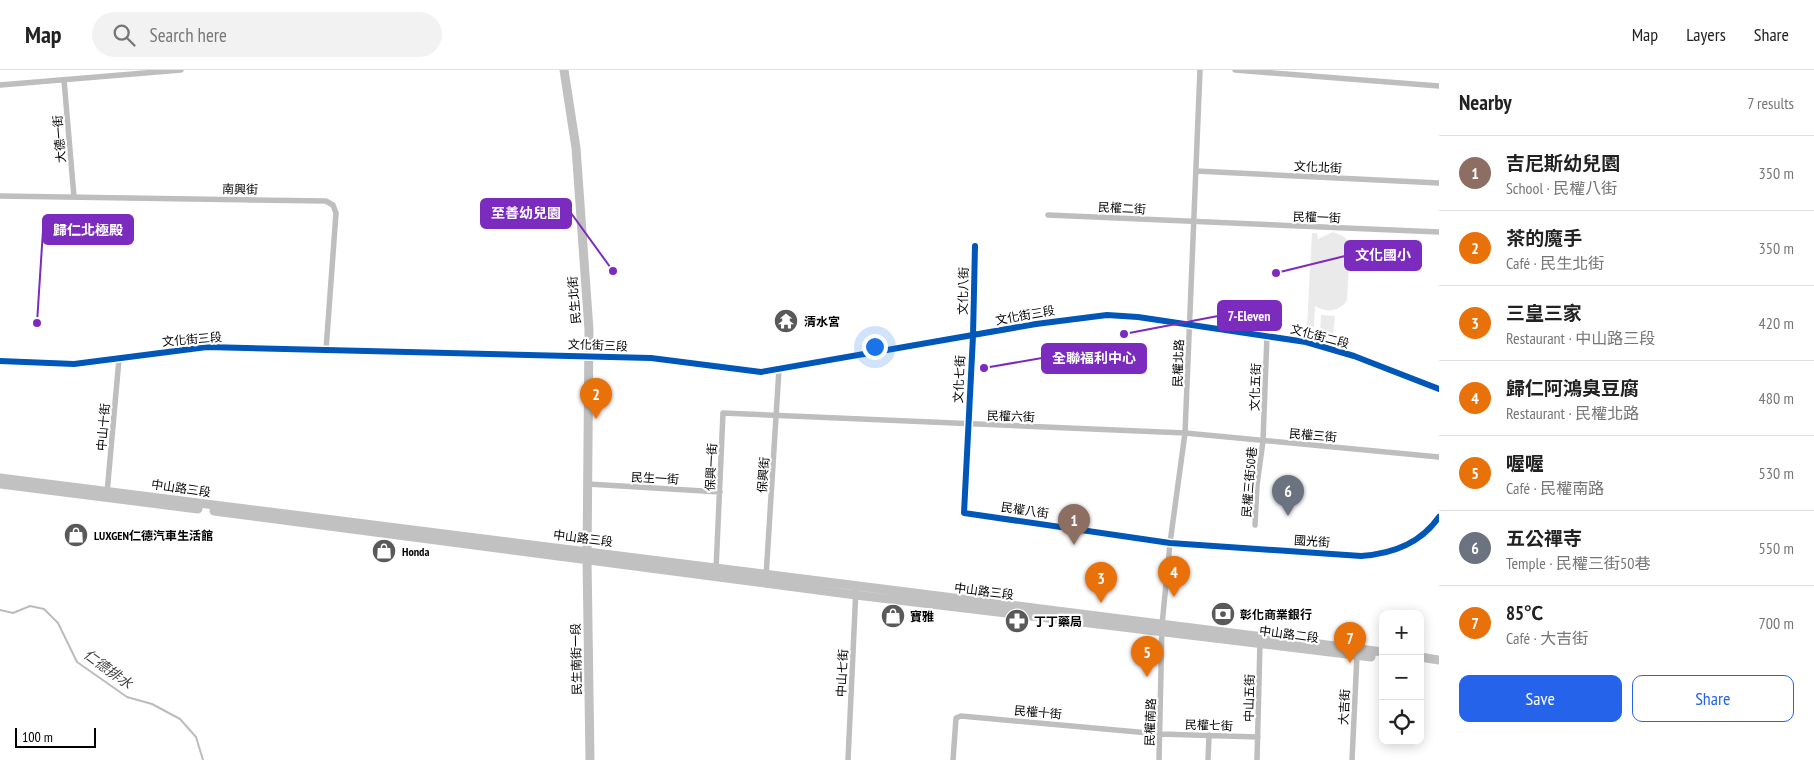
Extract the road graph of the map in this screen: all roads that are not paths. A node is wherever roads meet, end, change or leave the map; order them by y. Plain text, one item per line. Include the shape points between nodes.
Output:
1 (181, 70) edge
2 (564, 70) edge
3 (1200, 70) edge
4 (1234, 70) edge
5 (64, 80) junction
6 (0, 85) edge
7 (1439, 86) edge
8 (1196, 171) junction
9 (1439, 183) edge
10 (0, 196) edge
11 (74, 197) junction
12 (1048, 215) dead end
13 (1194, 222) junction
14 (1439, 232) edge
15 (975, 246) dead end
16 (1190, 324) junction
17 (1267, 335) junction
18 (973, 336) junction
19 (326, 350) junction
20 (589, 356) junction
21 (120, 359) junction
22 (0, 361) edge
23 (779, 369) junction
24 (1439, 389) edge
25 (777, 416) junction
26 (968, 424) junction
27 (1185, 434) junction
28 (1263, 441) junction
29 (1439, 457) edge
30 (0, 478) edge
31 (0, 484) edge
32 (588, 484) junction
33 (720, 492) junction
34 (107, 494) junction
35 (1439, 517) edge
36 (1255, 525) dead end
37 (1170, 543) junction
38 (587, 555) junction
39 (716, 572) junction
40 (766, 578) junction
41 (856, 591) junction
42 (1162, 628) junction
43 (1260, 640) junction
44 (1379, 652) edge
45 (1357, 655) junction
46 (1379, 658) edge
47 (1424, 658) edge
48 (1439, 660) edge
49 (1424, 664) edge
50 (1439, 666) edge
51 (1160, 734) junction
52 (1209, 735) junction
53 (1258, 736) junction
54 (590, 760) edge
55 (848, 760) edge
56 (953, 760) edge
57 (1159, 760) edge
58 (1208, 760) edge
59 (1257, 760) edge
60 (1352, 760) edge

1 - 5 street
2 - 20 main road, 民生北街 via 576,148
3 - 8 street, 民權北路
4 - 7 street
5 - 6 street
5 - 11 street, 大德一街
8 - 9 street, 文化北街
8 - 13 street, 民權北路
10 - 11 street, 南興街
11 - 19 street, 南興街 via 326,201 333,204 336,213
12 - 13 street, 民權二街
13 - 14 street, 民權一街
13 - 16 street, 民權北路
15 - 18 street, 文化八街
16 - 17 street, 文化街二段
16 - 18 street, 文化街三段 via 1093,315
16 - 27 street, 民權北路
17 - 24 street, 文化街二段 via 1335,350
17 - 28 street, 文化五街
18 - 23 street, 文化街三段
18 - 26 street, 文化七街
19 - 20 street, 文化街三段
19 - 21 street, 文化街三段 via 207,346
20 - 23 street, 文化街三段 via 665,359 752,372
20 - 32 main road, 民生北街
21 - 22 street, 文化街三段 via 74,364
21 - 34 street, 中山十街
23 - 25 street, 保興街
25 - 26 street, 民權六街
25 - 33 street, 保興一街 via 723,414
25 - 40 street, 保興街
26 - 27 street, 民權六街
26 - 37 street, 民權八街 via 964,513
27 - 28 street, 民權三街
27 - 37 street, 民權北路
28 - 29 street, 民權三街
28 - 36 street, 民權三街50巷
30 - 34 main road, 中山路三段
31 - 34 main road, 中山路三段
32 - 33 street, 民生一街
32 - 38 main road, 民生北街
33 - 39 street, 保興一街
34 - 38 main road, 中山路三段
35 - 37 street, 國光街 via 1433,526 1403,547 1374,556
37 - 42 street, 民權北路
38 - 39 main road, 中山路三段
38 - 54 main road, 民生南街一段
39 - 40 main road, 中山路三段
40 - 41 main road, 中山路三段
41 - 42 main road, 中山路三段
41 - 55 street, 中山七街
42 - 43 main road, 中山路二段
42 - 51 street, 民權南路
43 - 44 main road, 中山路二段
43 - 45 main road, 中山路二段
43 - 53 street, 中山五街
45 - 46 main road, 中山路二段
45 - 60 street, 大吉街
47 - 48 main road
49 - 50 main road
51 - 52 street, 民權七街
51 - 56 street, 民權十街 via 961,716 954,724
51 - 57 street, 民權南路
52 - 53 street, 民權七街
52 - 58 street
53 - 59 street, 中山五街

